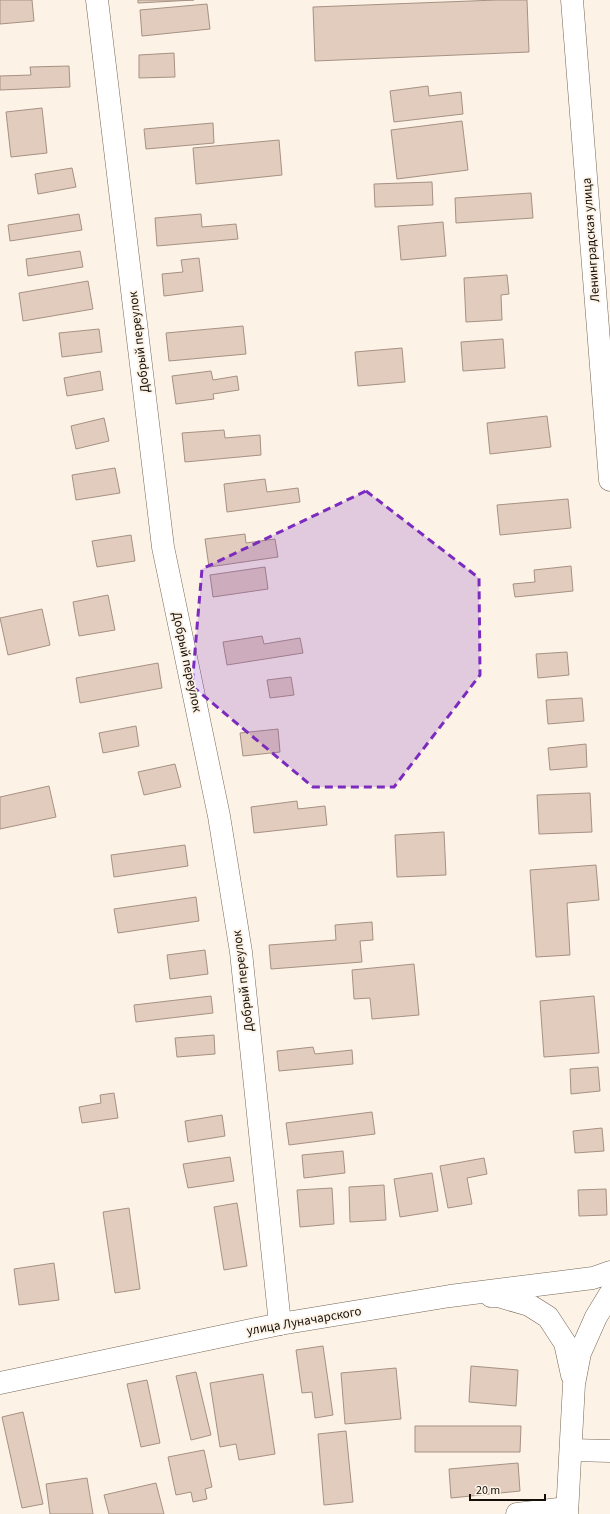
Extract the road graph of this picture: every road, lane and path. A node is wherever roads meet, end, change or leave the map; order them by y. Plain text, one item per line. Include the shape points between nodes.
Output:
1 (98, 0) edge
2 (572, 0) edge
3 (610, 480) edge
4 (610, 1272) edge
5 (610, 1294) edge
6 (462, 1295) junction
7 (280, 1324) junction
8 (0, 1383) edge
9 (574, 1384) junction
10 (571, 1450) junction
11 (610, 1451) edge
12 (567, 1511) edge
13 (517, 1514) edge

1 - 7 street, Добрый переулок via 163,547 219,816 241,952
2 - 3 street, Ленинградская улица
4 - 6 street, улица Луначарского via 593,1278
5 - 9 street via 596,1317 580,1353
6 - 7 street, улица Луначарского
6 - 9 street via 498,1296 530,1305 548,1317 566,1343
7 - 8 street, улица Луначарского
9 - 10 street
10 - 11 street
10 - 12 street
12 - 13 street

